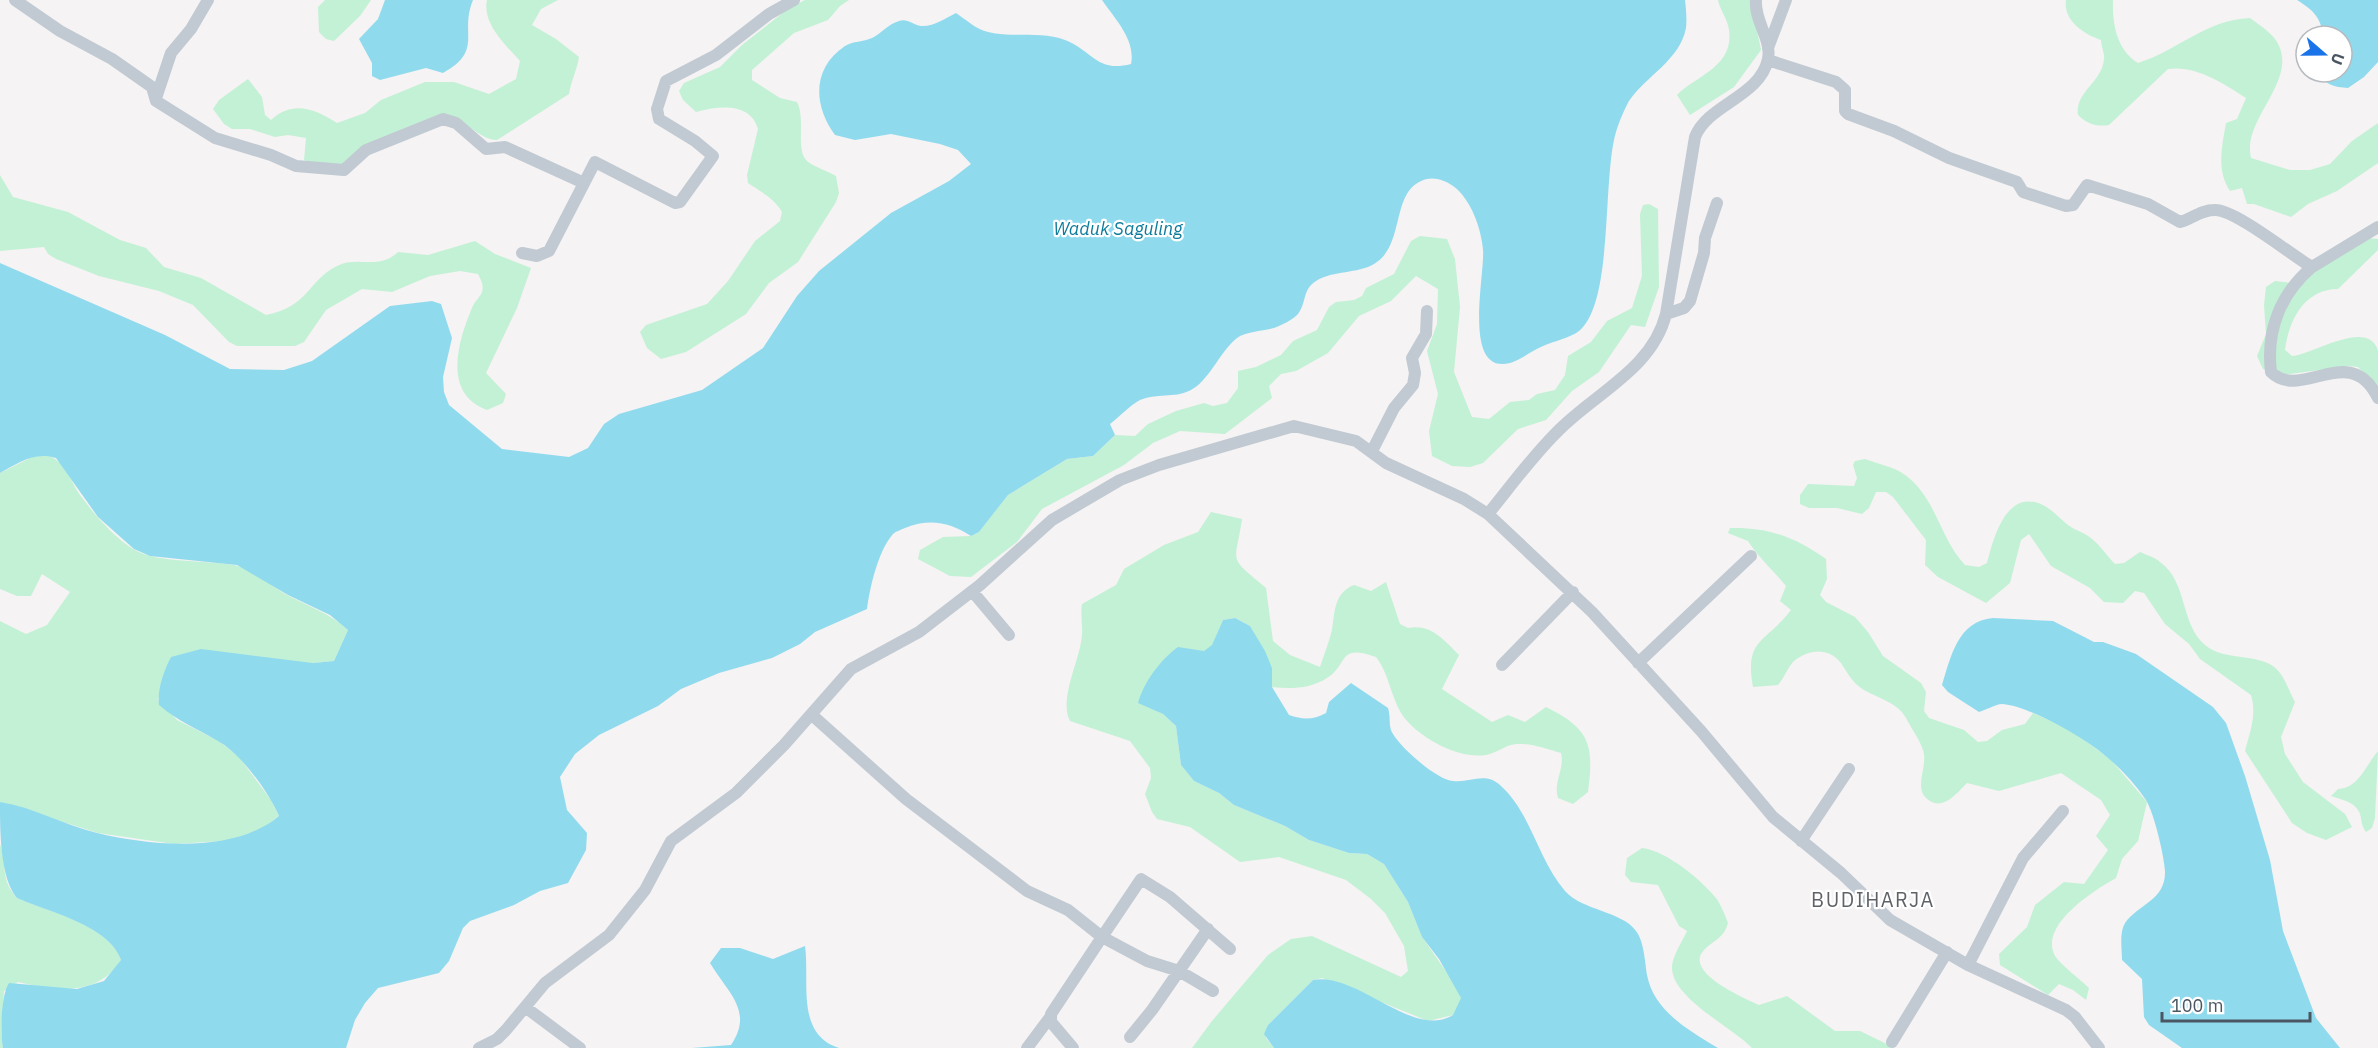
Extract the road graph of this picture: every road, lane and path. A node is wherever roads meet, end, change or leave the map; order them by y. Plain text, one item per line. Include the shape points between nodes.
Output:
1 (15, 0) edge
2 (208, 0) edge
3 (794, 0) edge
4 (1756, 0) edge
5 (1786, 0) edge
6 (1768, 54) junction
7 (155, 100) junction
8 (584, 183) junction
9 (1717, 203) dead end
10 (2378, 227) edge
11 (522, 254) dead end
12 (2312, 267) junction
13 (1427, 311) dead end
14 (1666, 314) junction
15 (2378, 398) edge
16 (1372, 451) junction
17 (1488, 514) junction
18 (1751, 556) dead end
19 (972, 591) junction
20 (1573, 592) junction
21 (1009, 635) dead end
22 (1638, 663) junction
23 (1502, 665) dead end
24 (812, 715) junction
25 (1849, 769) dead end
26 (2063, 811) dead end
27 (1801, 841) junction
28 (1208, 929) junction
29 (1102, 937) junction
30 (1230, 950) dead end
31 (1947, 952) junction
32 (1968, 965) junction
33 (1179, 971) junction
34 (1213, 991) dead end
35 (525, 1007) junction
36 (1050, 1016) junction
37 (1130, 1037) dead end
38 (1892, 1042) dead end
39 (479, 1048) edge
40 (580, 1048) edge
41 (1027, 1048) edge
42 (1072, 1048) edge
43 (2099, 1048) edge

1 - 7 street via 140,79 153,89
2 - 7 street via 171,53
3 - 8 street via 716,55 666,81 657,109 659,119 713,156 680,202 675,203 596,162
4 - 6 street
5 - 6 street
6 - 12 street via 1836,82 1845,90 1848,114 1949,158 2017,182 2024,192 2071,207 2089,186 2148,204 2180,222 2195,213 2226,213
6 - 14 street via 1750,86 1702,124 1695,137
7 - 8 street via 214,138 296,166 344,170 366,150 443,119 456,123 486,149 505,147
8 - 11 street via 549,251 537,256
9 - 14 street via 1704,238 1704,253 1690,301 1684,308
10 - 12 street
12 - 15 street via 2277,311 2270,344 2271,372 2287,381 2337,371 2354,373 2365,380
13 - 16 street via 1426,334 1412,358 1413,385 1390,415
14 - 17 street via 1657,339 1620,382 1555,433
16 - 17 street via 1386,463
16 - 19 street via 1350,439 1294,426 1159,465 1120,480 1052,520
17 - 20 street
18 - 22 street
19 - 21 street
19 - 24 street via 904,643 851,669
20 - 22 street
20 - 23 street
22 - 27 street via 1773,817
24 - 29 street via 906,799 1027,891 1068,910
24 - 35 street via 736,793 671,840 645,890 621,922 545,983
25 - 27 street
26 - 32 street via 2022,858
27 - 31 street via 1895,924
28 - 29 street via 1141,879
28 - 30 street
28 - 33 street
29 - 33 street via 1147,961
29 - 36 street
31 - 32 street
31 - 38 street
32 - 43 street via 2066,1011
33 - 34 street
33 - 37 street
35 - 39 street via 497,1039
35 - 40 street
36 - 41 street
36 - 42 street

